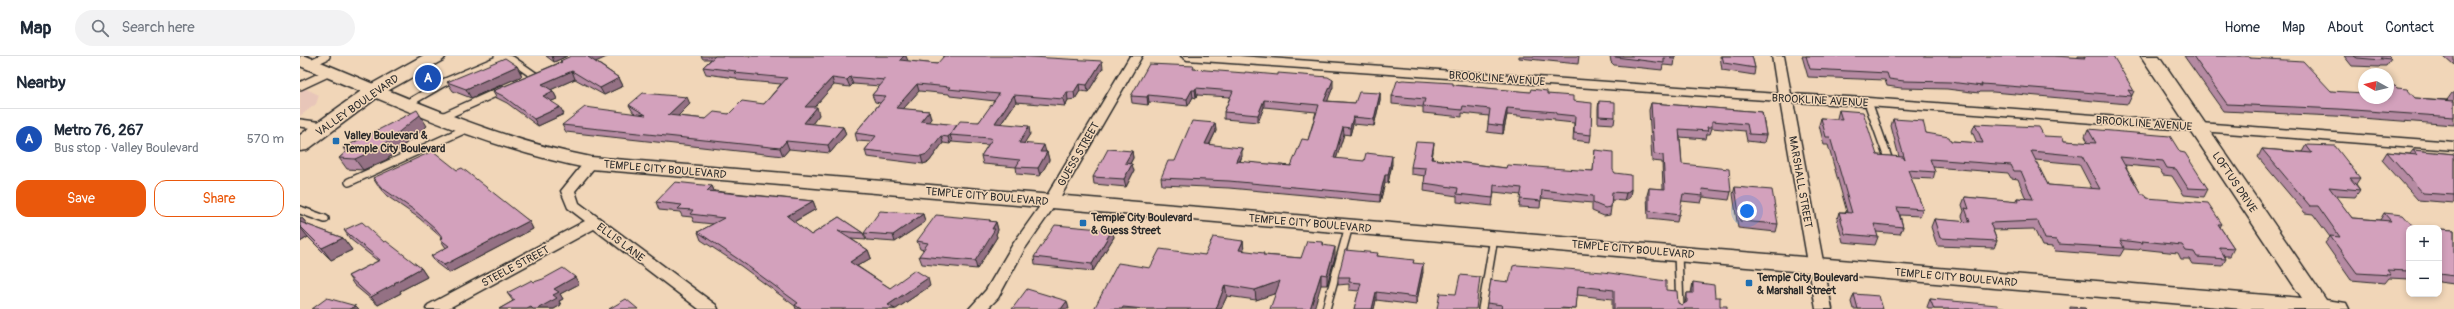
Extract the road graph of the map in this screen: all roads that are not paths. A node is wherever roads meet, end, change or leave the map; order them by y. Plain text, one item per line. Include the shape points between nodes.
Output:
1 (436, 56) edge
2 (1136, 56) edge
3 (1187, 56) edge
4 (1778, 56) edge
5 (2150, 56) edge
6 (499, 57) edge
7 (304, 62) edge
8 (328, 64) edge
9 (528, 79) edge
10 (300, 86) edge
11 (507, 88) edge
12 (376, 90) junction
13 (1786, 98) junction
14 (1868, 102) junction
15 (407, 104) junction
16 (440, 118) junction
17 (300, 123) edge
18 (325, 126) junction
19 (2197, 127) junction
20 (466, 129) junction
21 (300, 145) edge
22 (2454, 146) edge
23 (1888, 158) edge
24 (591, 163) junction
25 (349, 182) dead end
26 (1051, 202) junction
27 (300, 210) edge
28 (325, 219) dead end
29 (595, 222) junction
30 (1349, 226) junction
31 (1494, 238) junction
32 (1678, 253) junction
33 (1816, 265) junction
34 (2208, 303) edge
35 (2329, 308) edge
36 (434, 309) edge
37 (710, 309) edge
38 (977, 309) edge
39 (1326, 309) edge
40 (1482, 309) edge
41 (1680, 309) edge
42 (1824, 309) edge

1 - 12 main road, VALLEY BOULEVARD
2 - 26 street, GUESS STREET
3 - 13 street, BROOKLINE AVENUE
4 - 13 street, MARSHALL STREET
5 - 19 main road, LOFTUS DRIVE
6 - 9 lane via 512,60 538,74
6 - 15 lane via 443,83
7 - 8 main road, TEMPLE CITY BOULEVARD
8 - 10 lane
8 - 12 main road, TEMPLE CITY BOULEVARD
11 - 16 lane
12 - 15 main road, TEMPLE CITY BOULEVARD
12 - 18 main road, VALLEY BOULEVARD
13 - 14 street, BROOKLINE AVENUE
13 - 33 street, MARSHALL STREET
14 - 19 street, BROOKLINE AVENUE
14 - 23 lane
15 - 16 main road, TEMPLE CITY BOULEVARD
16 - 20 main road, TEMPLE CITY BOULEVARD
17 - 18 lane
18 - 21 main road, VALLEY BOULEVARD
19 - 22 street, BROOKLINE AVENUE
19 - 35 main road, LOFTUS DRIVE
20 - 24 main road, TEMPLE CITY BOULEVARD via 538,152
20 - 25 lane
24 - 26 main road, TEMPLE CITY BOULEVARD
24 - 29 street, ELLIS LANE via 568,191 573,205
26 - 30 main road, TEMPLE CITY BOULEVARD
26 - 38 street, GUESS STREET via 1018,248 992,294
27 - 28 lane
29 - 36 street, STEELE STREET
29 - 37 street, ELLIS LANE
30 - 31 main road, TEMPLE CITY BOULEVARD
30 - 39 lane
31 - 32 main road, TEMPLE CITY BOULEVARD
31 - 40 lane
32 - 33 main road, TEMPLE CITY BOULEVARD
32 - 41 lane
33 - 34 main road, TEMPLE CITY BOULEVARD
33 - 42 street, MARSHALL STREET
34 - 35 main road, TEMPLE CITY BOULEVARD

